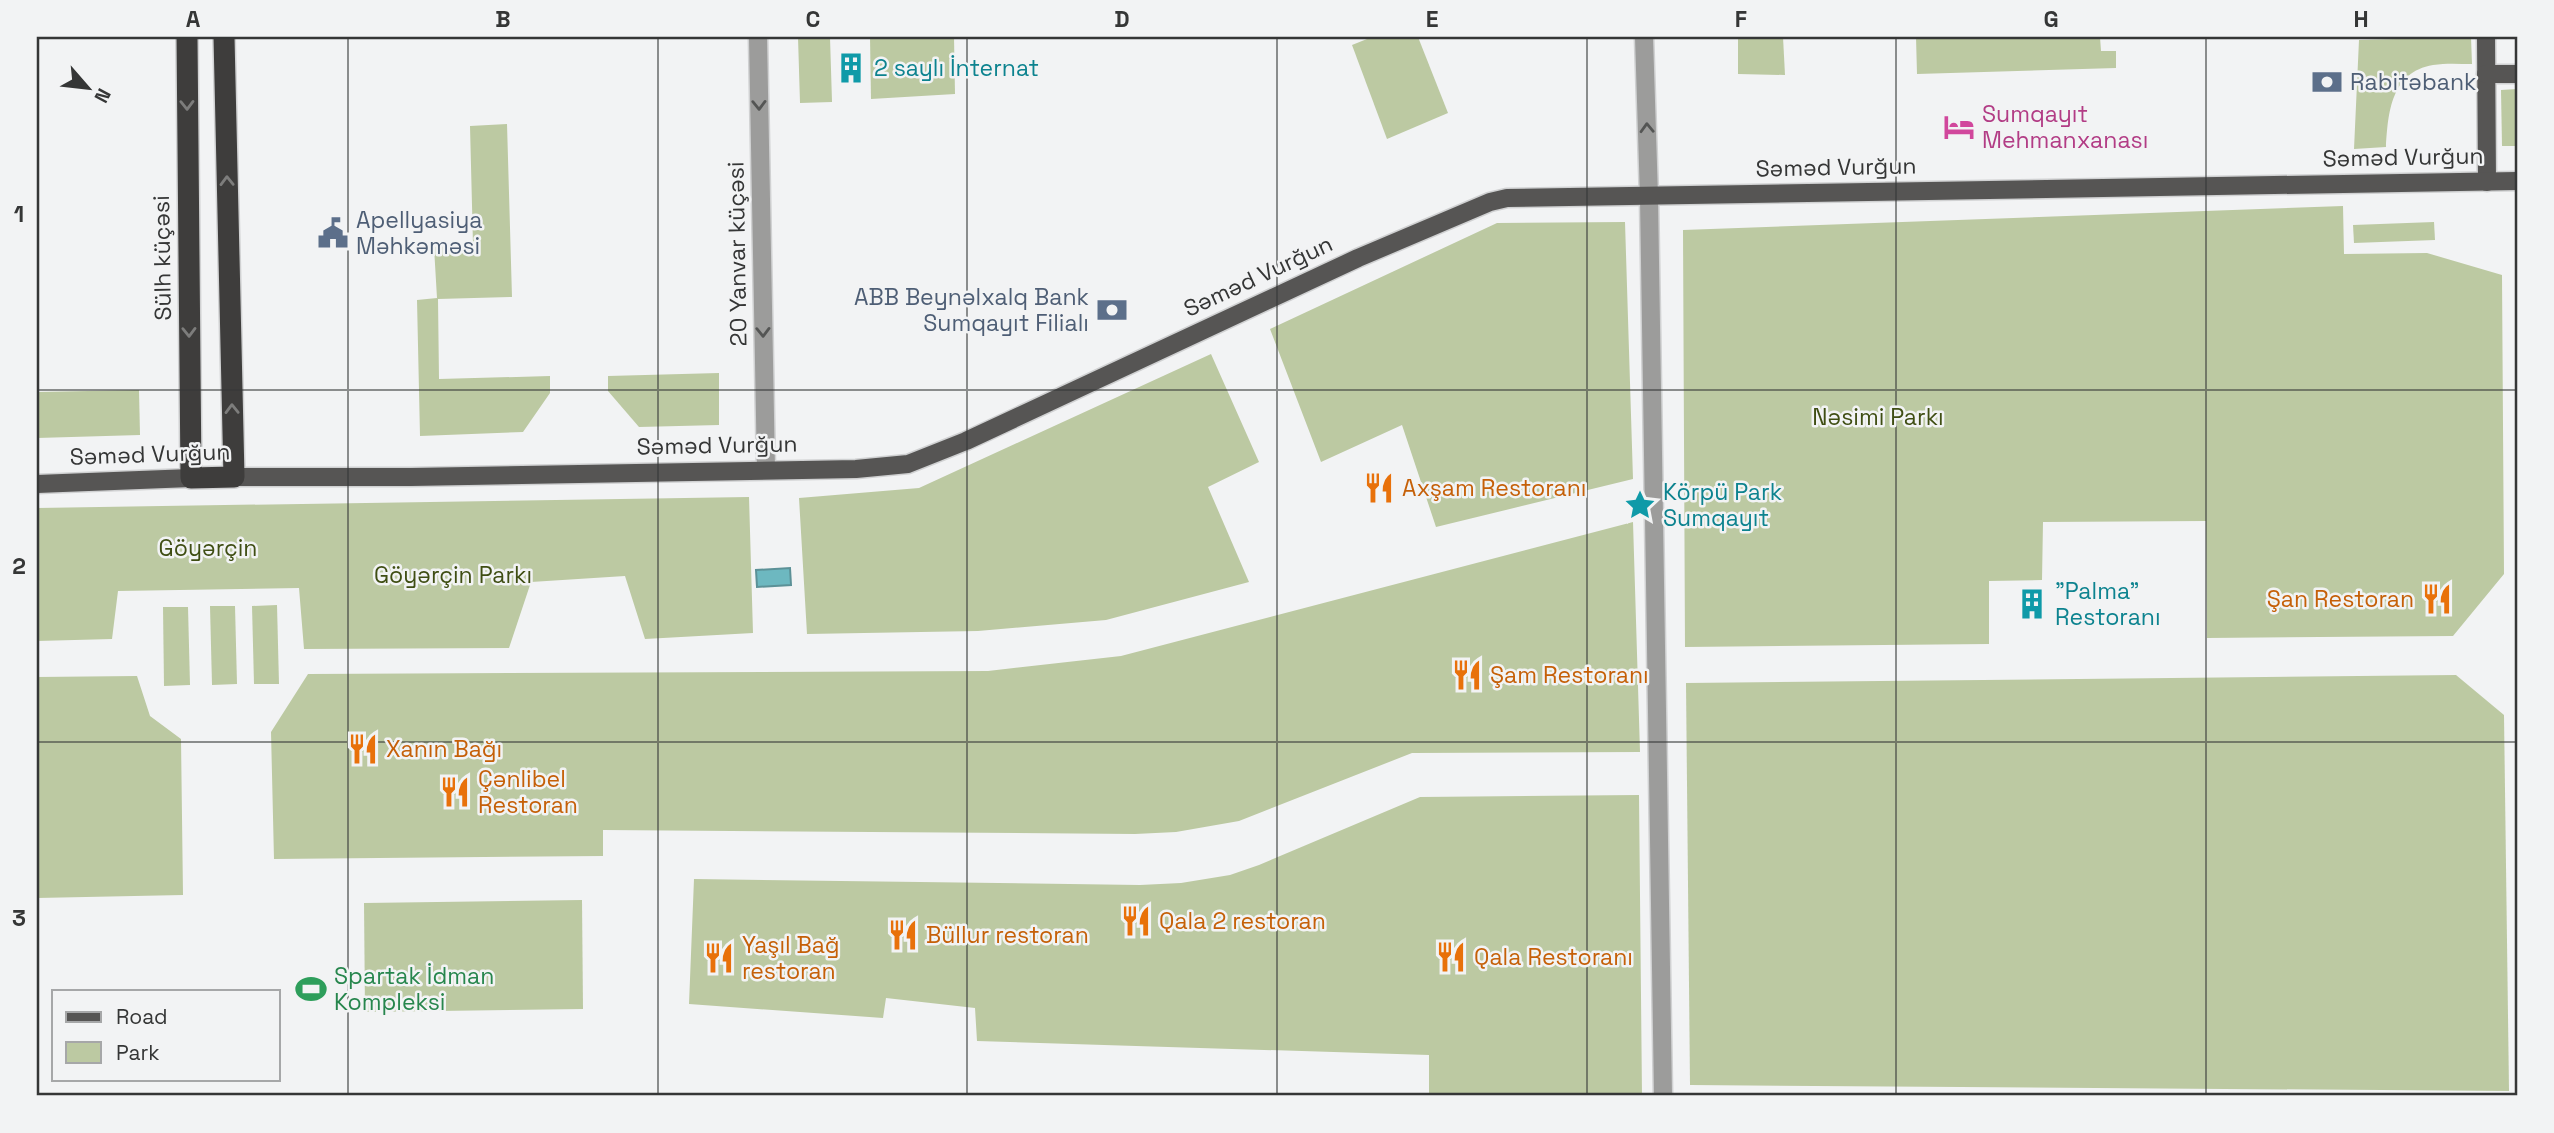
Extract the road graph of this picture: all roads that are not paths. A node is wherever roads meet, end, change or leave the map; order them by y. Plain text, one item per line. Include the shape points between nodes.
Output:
1 (187, 37) edge
2 (224, 37) edge
3 (758, 37) edge
4 (1644, 37) edge
5 (2486, 37) edge
6 (2486, 74) junction
7 (2517, 74) edge
8 (2487, 181) junction
9 (2517, 181) edge
10 (1649, 197) junction
11 (766, 470) junction
12 (234, 477) junction
13 (191, 478) junction
14 (37, 484) edge
15 (1663, 1096) edge

1 -> 13 highway, Sülh küçəsi
12 -> 2 highway
3 -> 11 street, 20 Yanvar küçəsi
10 -> 4 street
5 - 6 main road
6 - 7 main road
6 - 8 main road
8 - 9 main road, Səməd Vurğun
8 - 10 main road, Səməd Vurğun
10 - 11 main road, Səməd Vurğun via 1525,197 1490,202 1358,258 936,454 882,467
10 - 15 street
11 - 12 main road, Səməd Vurğun
12 - 13 highway, Səməd Vurğun
13 - 14 main road, Səməd Vurğun

